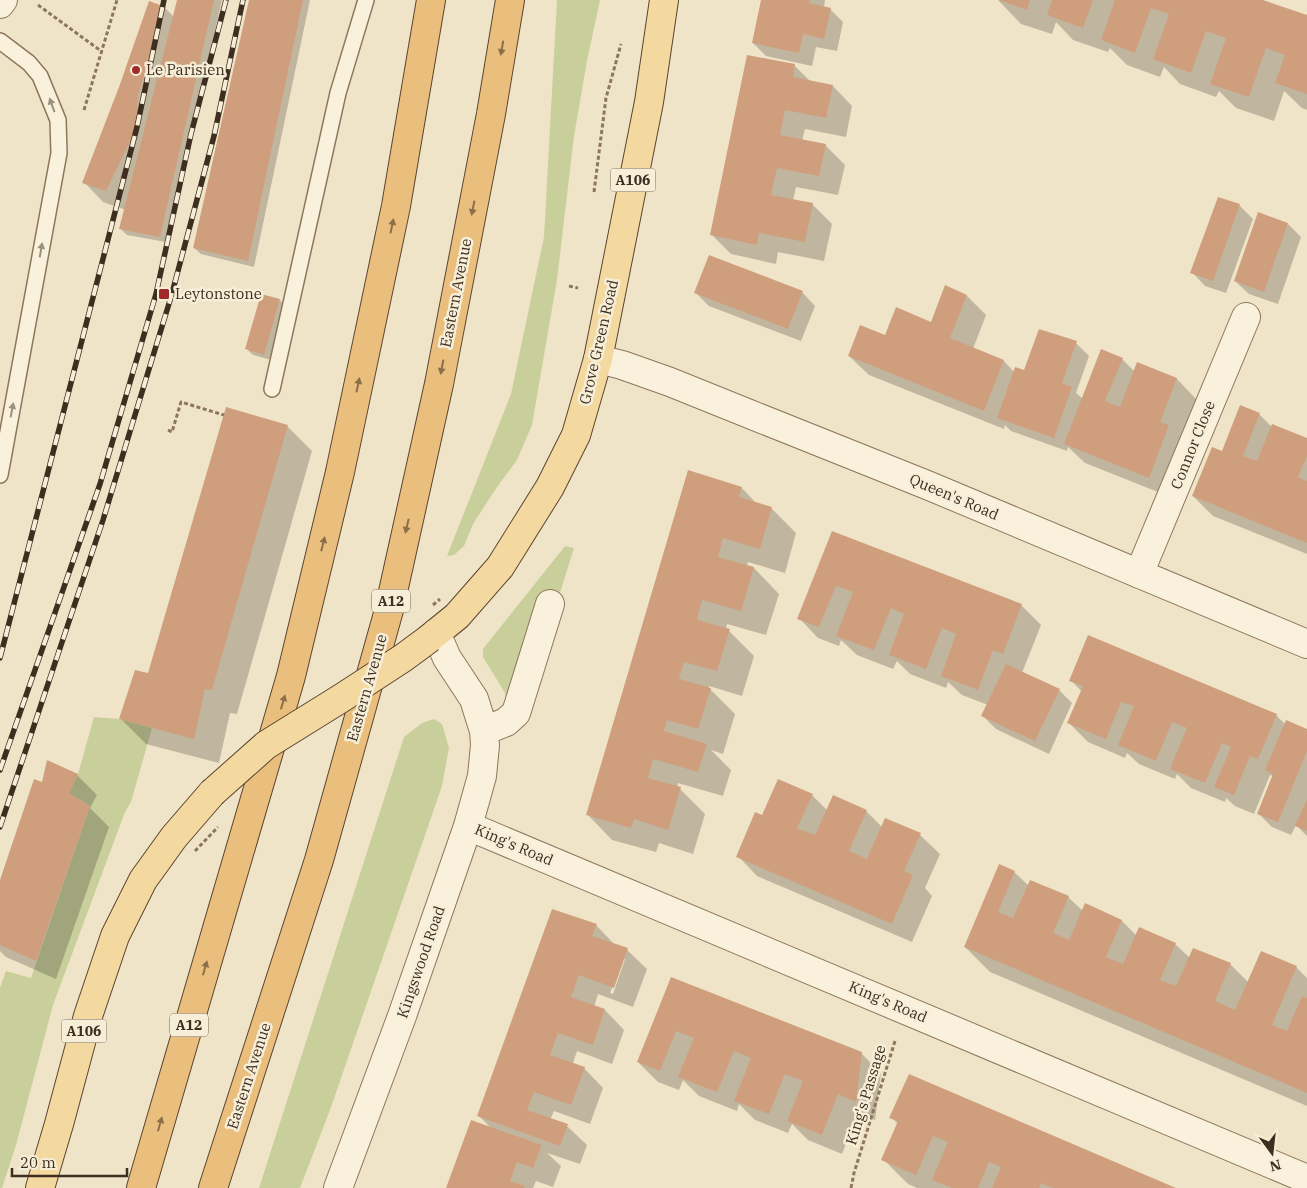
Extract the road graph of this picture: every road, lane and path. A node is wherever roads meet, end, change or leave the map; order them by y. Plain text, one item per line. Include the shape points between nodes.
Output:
1 (3, 0) edge
2 (117, 0) edge
3 (366, 0) edge
4 (431, 0) edge
5 (510, 0) edge
6 (664, 0) edge
7 (0, 4) edge
8 (38, 5) dead end
9 (0, 41) edge
10 (101, 51) junction
11 (83, 113) dead end
12 (1246, 317) dead end
13 (598, 359) junction
14 (272, 389) dead end
15 (224, 415) dead end
16 (168, 430) dead end
17 (0, 475) edge
18 (1139, 574) junction
19 (550, 604) dead end
20 (433, 635) junction
21 (1307, 644) edge
22 (484, 731) junction
23 (468, 826) junction
24 (909, 1011) junction
25 (1307, 1179) edge
26 (40, 1188) edge
27 (141, 1188) edge
28 (213, 1188) edge
29 (338, 1188) edge
30 (851, 1188) edge

1 - 7 street
2 - 10 path
3 - 14 lane via 338,93
27 -> 4 highway, A12 via 291,676 340,472 396,206
5 -> 28 highway, Eastern Avenue / A12 via 439,384 389,610 319,860
6 - 13 main road, Grove Green Road / A106 via 649,102
8 - 10 path
17 -> 9 lane via 59,153 58,120 40,76 29,63
10 - 11 path
12 - 18 street, Connor Close
13 - 18 street, Queen's Road via 670,382
13 - 20 main road, Grove Green Road / A106 via 576,435 550,487 500,567 457,616
15 - 16 path via 181,402 172,432
18 - 21 street, Queen's Road
19 - 22 street via 516,713 506,722
20 - 22 street, Kingswood Road via 474,699
20 - 26 main road, A106, bridge via 340,700 266,744 212,793 143,880 116,936 88,1016
22 - 23 street, Kingswood Road via 482,776
23 - 24 street, King's Road
23 - 29 street, Kingswood Road
24 - 25 street, King's Road
24 - 30 path, King's Passage via 894,1044

